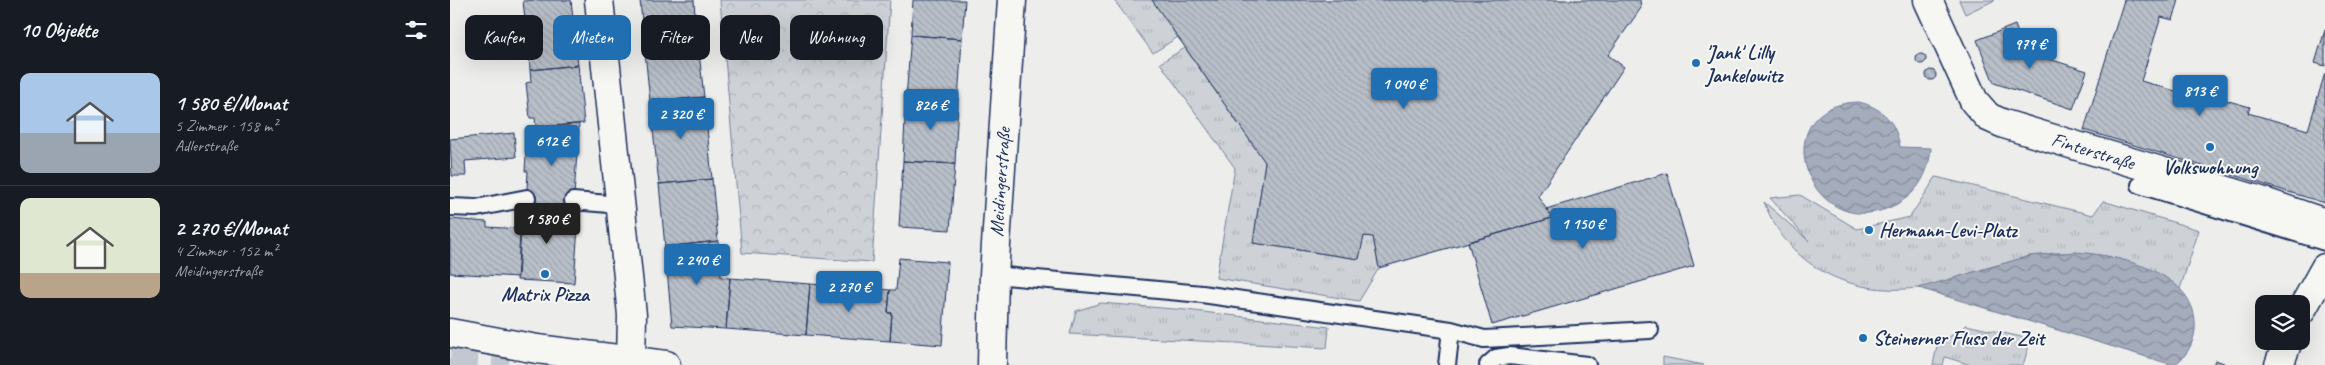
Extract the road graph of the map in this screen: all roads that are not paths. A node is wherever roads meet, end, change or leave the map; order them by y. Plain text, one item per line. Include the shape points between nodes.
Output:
1 (599, 0) edge
2 (1012, 0) edge
3 (1928, 0) edge
4 (2140, 185) dead end
5 (527, 198) dead end
6 (573, 201) dead end
7 (621, 205) junction
8 (450, 207) edge
9 (2325, 223) edge
10 (2325, 242) edge
11 (2325, 268) edge
12 (994, 276) junction
13 (2310, 295) edge
14 (1451, 330) junction
15 (1650, 330) dead end
16 (450, 333) edge
17 (2285, 350) edge
18 (631, 362) junction
19 (666, 365) edge
20 (992, 365) edge
21 (1447, 365) edge
22 (1488, 365) edge
23 (1588, 365) edge
24 (2279, 365) edge

1 - 7 street
2 - 12 street, Meidingerstraße
3 - 9 street, Finterstraße via 1968,90 1988,117
4 - 10 lane
5 - 8 lane via 476,208
6 - 7 lane
7 - 18 street via 632,315
11 - 13 street
12 - 14 lane via 1202,294
12 - 20 street, Meidingerstraße
14 - 15 lane via 1484,339
14 - 21 lane
16 - 18 street
17 - 24 street
18 - 19 street
22 - 23 lane via 1496,358 1510,356

